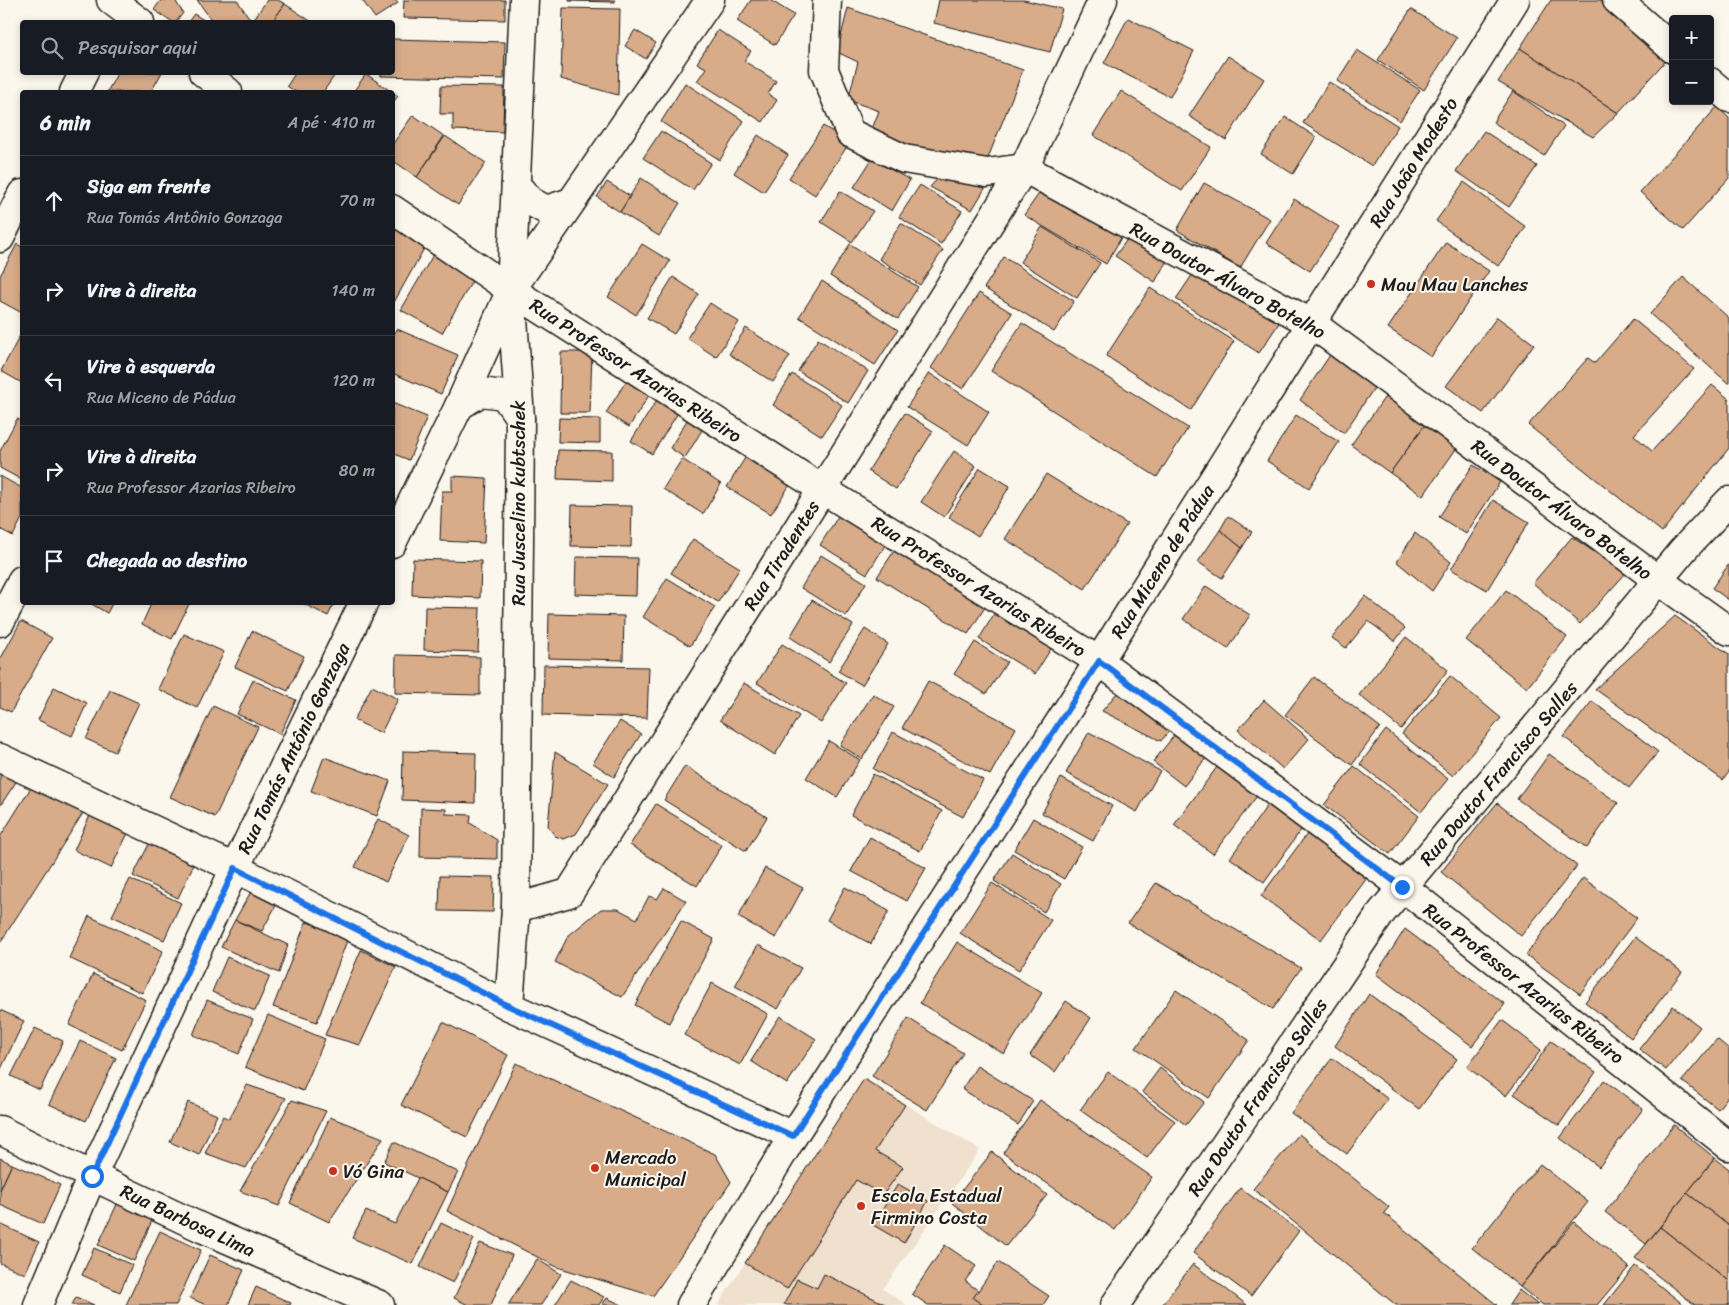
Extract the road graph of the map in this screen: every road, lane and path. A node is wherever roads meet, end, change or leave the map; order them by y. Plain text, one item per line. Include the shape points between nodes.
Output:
1 (524, 0) edge
2 (710, 0) edge
3 (827, 0) edge
4 (1103, 0) edge
5 (1515, 0) edge
6 (1617, 0) edge
7 (116, 7) edge
8 (137, 20) edge
9 (1669, 46) edge
10 (82, 75) edge
11 (207, 75) edge
12 (1714, 85) edge
13 (75, 90) edge
14 (226, 90) edge
15 (1729, 98) edge
16 (1024, 168) junction
17 (516, 185) junction
18 (20, 198) edge
19 (571, 202) junction
20 (395, 211) edge
21 (0, 238) edge
22 (512, 290) junction
23 (1311, 323) junction
24 (459, 406) junction
25 (520, 418) junction
26 (822, 489) junction
27 (1729, 501) edge
28 (395, 537) edge
29 (1658, 580) junction
30 (20, 584) edge
31 (363, 605) edge
32 (0, 622) edge
33 (1729, 631) edge
34 (1099, 661) junction
35 (0, 758) edge
36 (235, 868) junction
37 (1402, 887) junction
38 (516, 908) junction
39 (509, 1006) junction
40 (0, 1130) edge
41 (793, 1136) junction
42 (1729, 1146) edge
43 (92, 1176) junction
44 (38, 1305) edge
45 (380, 1305) edge
46 (691, 1305) edge
47 (1116, 1305) edge

1 - 17 main road, Rua Juscelino kubtschek
2 - 19 main road
3 - 16 main road via 824,70 850,133 904,159 987,173
4 - 16 main road, Rua Tiradentes
5 - 23 main road, Rua João Modesto
6 - 9 main road
7 - 8 main road
10 - 13 main road
11 - 14 main road
12 - 15 main road
16 - 23 main road, Rua Doutor Álvaro Botelho
16 - 26 main road, Rua Tiradentes
17 - 19 main road via 530,201 546,210
17 - 22 main road, Rua Juscelino kubtschek
18 - 21 main road
19 - 22 main road
20 - 22 main road, Rua Professor Azarias Ribeiro
22 - 24 main road
22 - 25 main road, Rua Juscelino kubtschek
22 - 26 main road, Rua Professor Azarias Ribeiro
23 - 29 main road, Rua Doutor Álvaro Botelho
23 - 34 main road, Rua Miceno de Pádua
24 - 25 main road via 480,392 504,394
24 - 28 main road
25 - 38 main road, Rua Juscelino kubtschek
26 - 34 main road, Rua Professor Azarias Ribeiro
26 - 38 main road, Rua Tiradentes via 569,894
27 - 29 main road, Rua Doutor Francisco Salles
29 - 33 main road, Rua Doutor Álvaro Botelho
29 - 37 main road, Rua Doutor Francisco Salles
30 - 32 main road
31 - 36 main road, Rua Tomás Antônio Gonzaga
34 - 37 main road, Rua Professor Azarias Ribeiro
34 - 41 main road, Rua Miceno de Pádua
35 - 36 main road
36 - 39 main road
36 - 43 main road, Rua Tomás Antônio Gonzaga
37 - 42 main road, Rua Professor Azarias Ribeiro
37 - 47 main road, Rua Doutor Francisco Salles
38 - 39 main road, Rua Juscelino kubtschek
39 - 41 main road
40 - 43 main road, Rua Barbosa Lima
41 - 46 main road, Rua Miceno de Pádua
43 - 44 main road, Rua Tomás Antônio Gonzaga
43 - 45 main road, Rua Barbosa Lima via 204,1229

